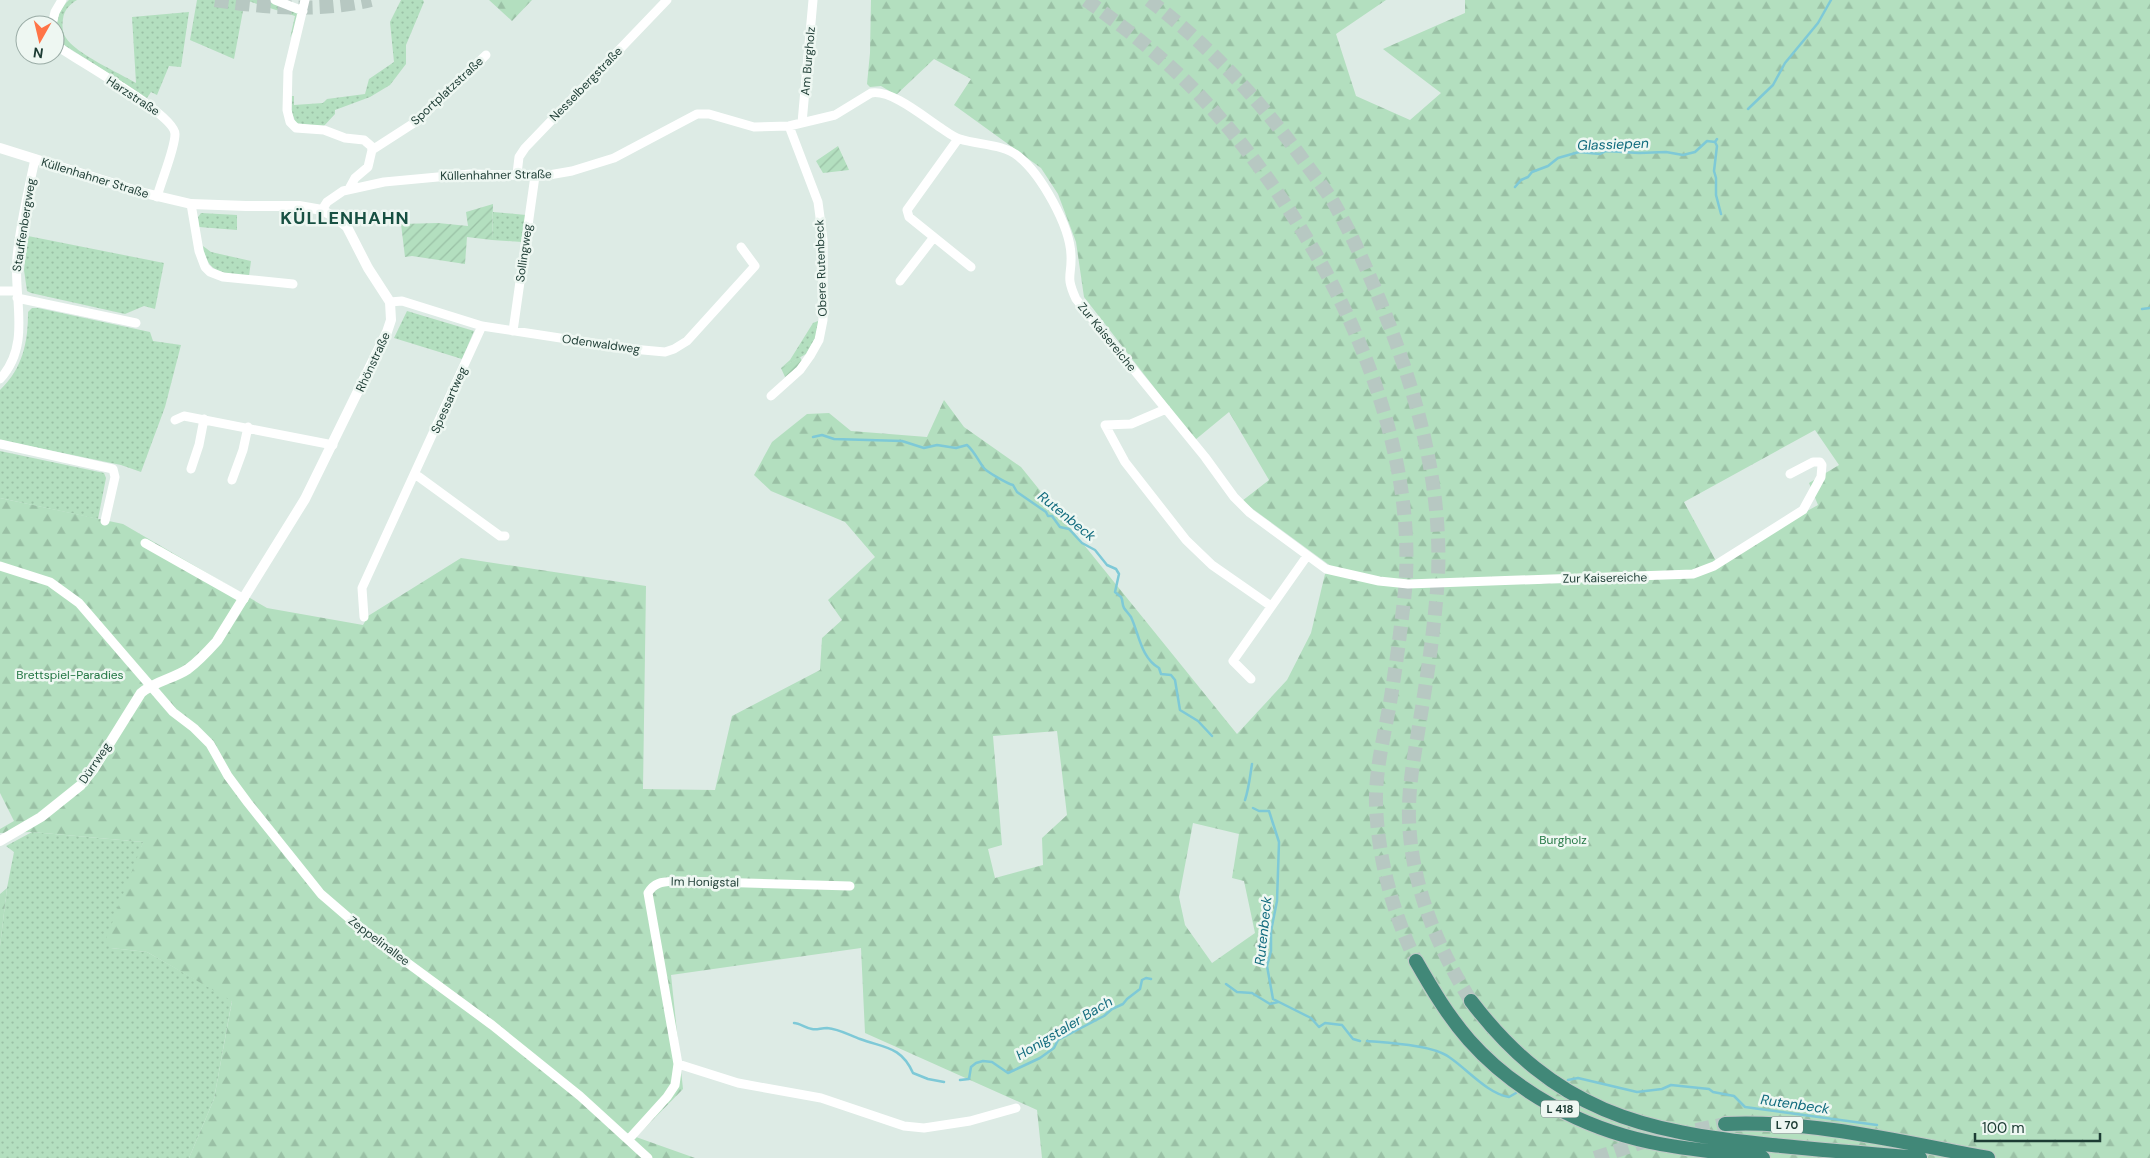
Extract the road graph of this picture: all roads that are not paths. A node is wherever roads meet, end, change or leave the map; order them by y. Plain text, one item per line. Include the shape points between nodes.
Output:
1 (62, 0) edge
2 (275, 0) edge
3 (304, 0) edge
4 (667, 0) edge
5 (813, 0) edge
6 (303, 11) junction
7 (54, 15) edge
8 (65, 51) edge
9 (486, 55) dead end
10 (878, 92) joint
11 (802, 123) junction
12 (789, 126) junction
13 (958, 138) junction
14 (0, 148) edge
15 (372, 150) junction
16 (35, 160) junction
17 (516, 174) junction
18 (535, 176) junction
19 (349, 189) junction
20 (157, 197) junction
21 (191, 204) junction
22 (322, 210) junction
23 (934, 237) junction
24 (741, 247) dead end
25 (971, 267) dead end
26 (900, 281) dead end
27 (293, 284) dead end
28 (0, 292) edge
29 (16, 295) junction
30 (390, 302) junction
31 (136, 323) dead end
32 (482, 326) junction
33 (513, 331) junction
34 (0, 379) edge
35 (772, 396) dead end
36 (1166, 408) junction
37 (204, 419) junction
38 (175, 420) dead end
39 (248, 427) junction
40 (0, 444) edge
41 (333, 445) junction
42 (191, 469) dead end
43 (415, 474) junction
44 (1790, 474) dead end
45 (232, 480) dead end
46 (105, 521) dead end
47 (505, 536) dead end
48 (145, 543) dead end
49 (1307, 556) junction
50 (0, 566) edge
51 (244, 599) junction
52 (1271, 606) junction
53 (364, 617) dead end
54 (1250, 680) dead end
55 (149, 686) junction
56 (0, 841) edge
57 (850, 886) dead end
58 (1416, 961) tunnel mouth
59 (1471, 1001) tunnel mouth
60 (678, 1064) junction
61 (1016, 1108) dead end
62 (1725, 1124) tunnel mouth
63 (630, 1139) junction
64 (648, 1158) edge
65 (1763, 1158) edge
66 (1920, 1158) edge
67 (1988, 1158) edge

1 - 7 street
2 - 6 street
3 - 6 street
4 - 17 street, Nesselbergstraße via 525,148 519,157
5 - 11 street, Am Burgholz
6 - 15 street via 288,71 287,110 290,122 296,128 324,130 345,138 364,140
8 - 20 street, Harzstraße via 171,122 175,134
9 - 15 street, Sportplatzstraße via 418,121
10 - 11 street, Küllenhahner Straße via 867,95 835,115
10 - 13 street, Zur Kaisereiche via 895,98
11 - 12 street, Küllenhahner Straße
12 - 18 street, Küllenhahner Straße via 754,127 709,114 697,114 614,158 572,171
12 - 35 street, Obere Rutenbeck via 818,202 823,240 823,320 819,340 810,356
13 - 23 street via 907,210 909,217
13 - 36 street, Zur Kaisereiche via 1018,155 1033,172 1052,202 1068,239 1072,256 1069,282 1076,299
14 - 16 street, Küllenhahner Straße
15 - 19 street via 368,167 355,178
16 - 20 street, Küllenhahner Straße
16 - 29 street, Stauffenbergweg via 18,249
17 - 18 street, Küllenhahner Straße
17 - 19 street, Küllenhahner Straße via 443,176
18 - 33 street, Sollingweg
19 - 22 street, Küllenhahner Straße via 335,195
20 - 21 street, Küllenhahner Straße
21 - 22 street, Küllenhahner Straße via 298,206
21 - 27 street via 199,251 210,272 223,277
22 - 30 street via 347,227
23 - 25 street
23 - 26 street
24 - 33 street, Odenwaldweg via 755,266 699,328 674,349 665,352 645,350
28 - 29 street
29 - 31 street
29 - 34 street, Stauffenbergweg via 17,348
30 - 32 street, Odenwaldweg via 402,301
30 - 41 street, Rhönstraße via 391,320 387,332
32 - 33 street, Odenwaldweg
32 - 43 street, Spessartweg
36 - 49 street, Zur Kaisereiche via 1234,497
36 - 52 street via 1130,424 1105,425 1125,462 1186,540 1212,565
37 - 38 street via 184,416
37 - 39 street
37 - 42 street
39 - 41 street
39 - 45 street
40 - 46 street via 113,469 115,477
41 - 51 street, Rhönstraße via 305,499
43 - 47 street via 500,536
43 - 53 street, Spessartweg via 362,588
44 - 49 street, Zur Kaisereiche via 1813,462 1822,465 1821,477 1803,510 1714,566 1693,574 1416,584 1379,582 1326,569
48 - 51 street
49 - 52 street
50 - 55 street, Zeppelinallee via 50,582 79,603
51 - 55 street, Rhönstraße via 217,641 201,659
52 - 54 street via 1234,661
55 - 56 street, Dürrweg via 135,700 81,785 41,817
55 - 63 street, Zeppelinallee via 210,744 228,776 321,894 364,931 492,1025
57 - 60 street, Im Honigstal via 677,881 660,882 651,887 648,893
58 - 65 highway, L 418 via 1435,994 1475,1046 1501,1070 1556,1107 1590,1124 1636,1139 1684,1149
59 - 66 highway, L 418 via 1502,1038 1542,1074 1579,1098 1629,1120 1695,1136
60 - 61 street via 738,1083 821,1098 904,1126 924,1128 953,1124
60 - 63 street, Im Honigstal via 675,1085
62 - 67 highway, L 70 via 1810,1128
63 - 64 street, Zeppelinallee

